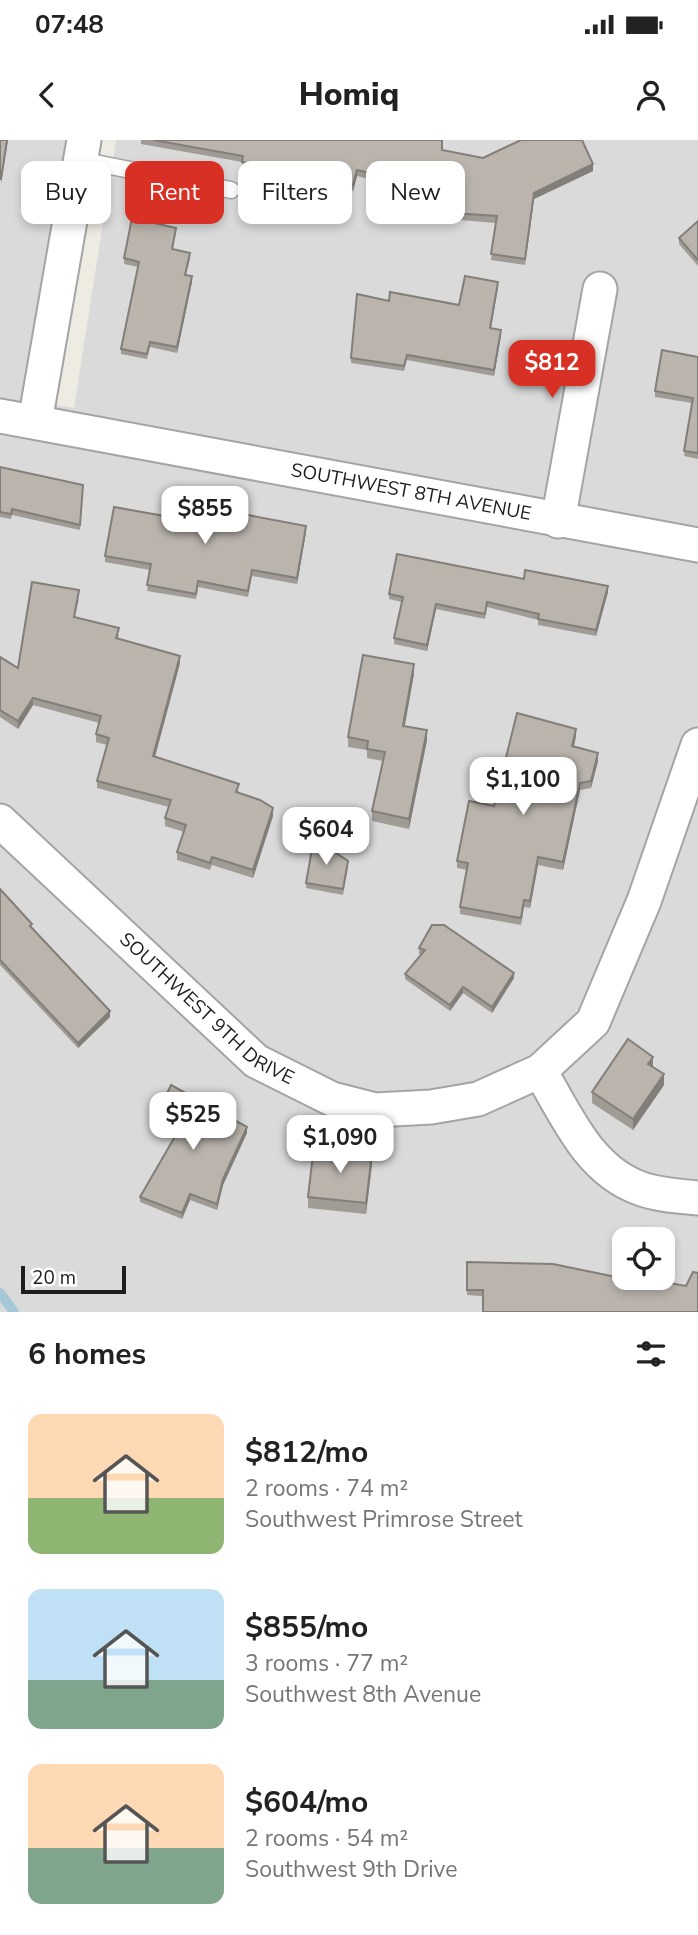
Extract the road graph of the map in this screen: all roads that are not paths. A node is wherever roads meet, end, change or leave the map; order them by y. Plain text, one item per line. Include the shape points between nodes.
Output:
1 (82, 150) edge
2 (231, 190) dead end
3 (600, 289) dead end
4 (0, 416) edge
5 (35, 422) junction
6 (558, 521) junction
7 (698, 545) edge
8 (698, 745) edge
9 (0, 821) edge
10 (540, 1071) junction
11 (698, 1198) edge

1 - 2 lane
1 - 5 street
3 - 6 street
4 - 5 street, SOUTHWEST 8TH AVENUE
5 - 6 street, SOUTHWEST 8TH AVENUE
6 - 7 street, SOUTHWEST 8TH AVENUE
8 - 10 street, SOUTHWEST 9TH DRIVE via 644,901 593,1022
9 - 10 street, SOUTHWEST 9TH DRIVE via 256,1061 332,1099 375,1110 431,1107 478,1099
10 - 11 street via 601,1167 642,1189

